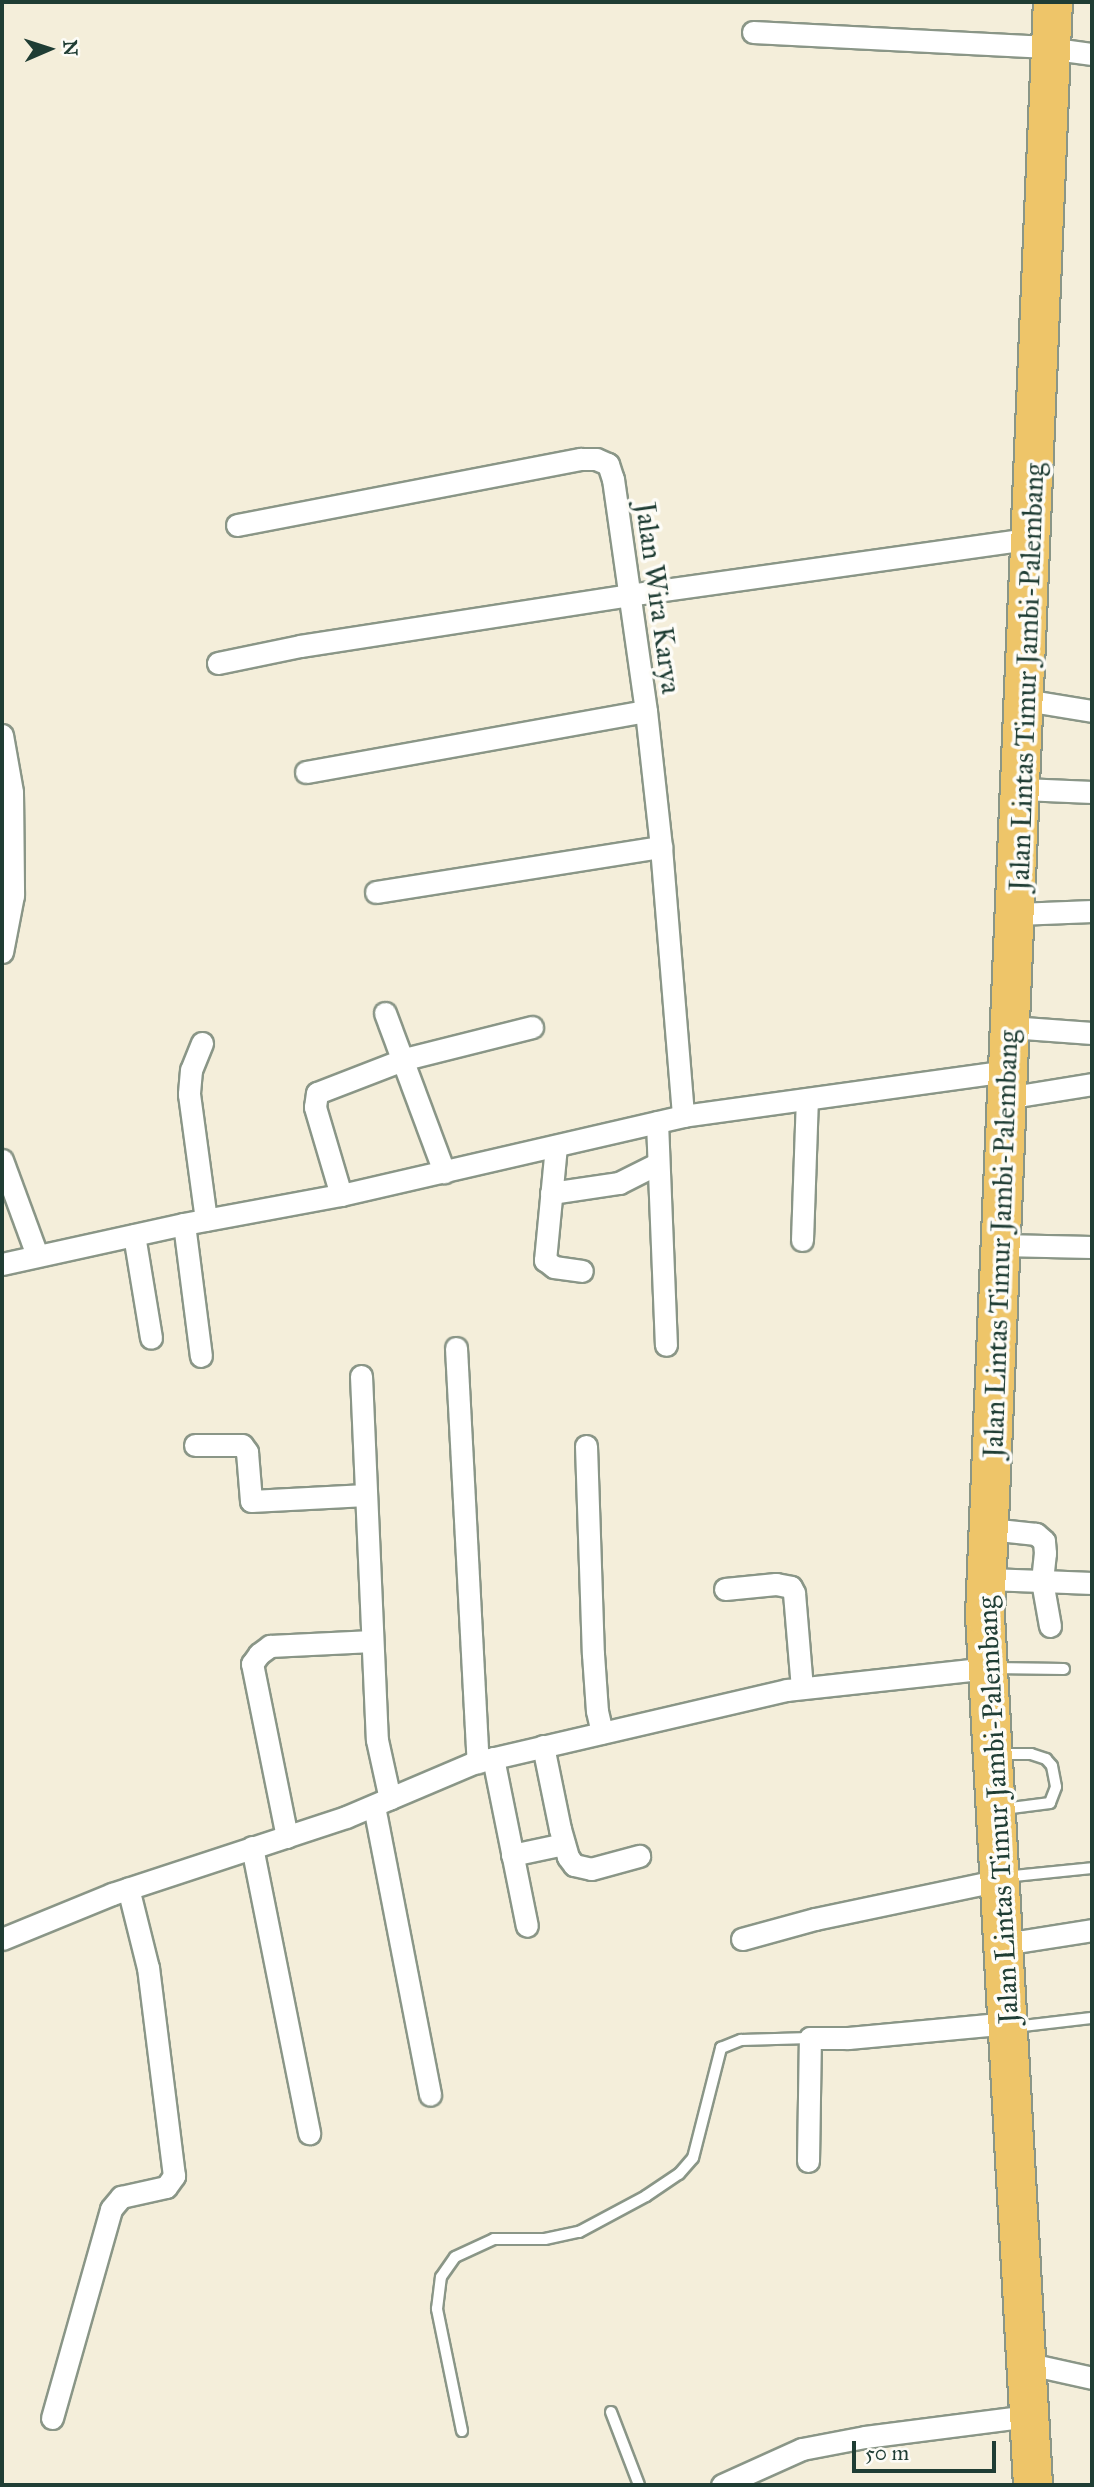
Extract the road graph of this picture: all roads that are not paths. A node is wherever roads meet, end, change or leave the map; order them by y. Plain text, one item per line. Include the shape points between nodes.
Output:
1 (1035, 2) edge
2 (1053, 2) edge
3 (753, 32) dead end
4 (1042, 47) junction
5 (1092, 54) edge
6 (237, 525) dead end
7 (1014, 541) junction
8 (629, 595) junction
9 (218, 663) dead end
10 (1026, 700) junction
11 (646, 711) junction
12 (1092, 711) edge
13 (2, 735) edge
14 (306, 772) dead end
15 (1022, 789) junction
16 (1092, 792) edge
17 (661, 847) junction
18 (376, 892) dead end
19 (7, 895) edge
20 (1092, 911) edge
21 (1017, 914) junction
22 (2, 952) edge
23 (385, 1013) dead end
24 (532, 1027) dead end
25 (1010, 1027) junction
26 (1092, 1032) edge
27 (202, 1043) dead end
28 (405, 1059) junction
29 (1003, 1081) junction
30 (1092, 1084) edge
31 (807, 1099) junction
32 (683, 1116) junction
33 (657, 1122) junction
34 (556, 1146) junction
35 (2, 1160) edge
36 (657, 1164) junction
37 (444, 1171) junction
38 (551, 1194) junction
39 (341, 1195) junction
40 (206, 1220) junction
41 (184, 1224) junction
42 (134, 1235) junction
43 (802, 1240) dead end
44 (1000, 1245) junction
45 (1092, 1247) edge
46 (37, 1255) junction
47 (2, 1264) edge
48 (582, 1271) dead end
49 (151, 1338) dead end
50 (666, 1345) dead end
51 (457, 1348) dead end
52 (201, 1356) dead end
53 (361, 1376) dead end
54 (195, 1445) dead end
55 (586, 1446) dead end
56 (366, 1494) junction
57 (989, 1529) junction
58 (987, 1579) junction
59 (1042, 1581) junction
60 (1092, 1583) edge
61 (725, 1589) dead end
62 (1050, 1626) dead end
63 (372, 1641) junction
64 (981, 1668) junction
65 (1063, 1669) dead end
66 (802, 1688) junction
67 (603, 1732) junction
68 (543, 1746) junction
69 (993, 1754) junction
70 (485, 1760) junction
71 (382, 1802) junction
72 (996, 1810) junction
73 (287, 1836) junction
74 (564, 1844) junction
75 (252, 1847) junction
76 (512, 1855) junction
77 (639, 1856) dead end
78 (1092, 1868) edge
79 (990, 1881) junction
80 (120, 1891) junction
81 (527, 1926) dead end
82 (1092, 1930) edge
83 (2, 1939) edge
84 (742, 1939) dead end
85 (1004, 1944) junction
86 (1092, 2018) edge
87 (998, 2027) junction
88 (810, 2038) junction
89 (430, 2095) dead end
90 (309, 2133) dead end
91 (808, 2161) dead end
92 (1025, 2364) junction
93 (1092, 2378) edge
94 (611, 2412) dead end
95 (1020, 2417) junction
96 (52, 2418) dead end
97 (462, 2431) dead end
98 (639, 2485) edge
99 (722, 2485) edge
100 (1014, 2485) edge
101 (1033, 2485) edge

1 - 4 highway, Jalan Lintas Timur Jambi-Palembang
2 - 4 highway, Jalan Lintas Timur Jambi-Palembang
3 - 4 street
4 - 5 street
4 - 7 highway, Jalan Lintas Timur Jambi-Palembang
4 - 10 highway, Jalan Lintas Timur Jambi-Palembang
6 - 8 street, Jalan Wira Karya via 596,459 608,464 613,479
7 - 8 street
7 - 29 highway, Jalan Lintas Timur Jambi-Palembang
8 - 9 street
8 - 11 street, Jalan Wira Karya
10 - 12 street
10 - 15 highway, Jalan Lintas Timur Jambi-Palembang
11 - 14 street
11 - 17 street, Jalan Wira Karya
13 - 19 street via 12,792
15 - 16 street
15 - 21 highway, Jalan Lintas Timur Jambi-Palembang
17 - 18 street
17 - 32 street, Jalan Wira Karya
19 - 22 street
20 - 21 street
21 - 25 highway, Jalan Lintas Timur Jambi-Palembang
23 - 28 street
24 - 28 street
25 - 26 street
25 - 29 highway, Jalan Lintas Timur Jambi-Palembang
27 - 40 street via 191,1070 189,1094
28 - 37 street
28 - 39 street via 323,1090 314,1099
29 - 30 street
29 - 31 street
29 - 44 highway, Jalan Lintas Timur Jambi-Palembang
29 - 64 highway, Jalan Lintas Timur Jambi-Palembang via 976,1429
31 - 32 street
31 - 43 street
32 - 33 street
33 - 34 street
33 - 36 street
34 - 37 street
34 - 38 street
35 - 46 street
36 - 38 street via 618,1183
36 - 50 street
37 - 39 street
38 - 48 street via 545,1260 554,1267
39 - 40 street
40 - 41 street
41 - 42 street
41 - 52 street
42 - 46 street
42 - 49 street
44 - 45 street
44 - 57 highway, Jalan Lintas Timur Jambi-Palembang
46 - 47 street
51 - 70 street
53 - 56 street
54 - 56 street via 242,1445 247,1452 251,1501
55 - 67 street via 593,1654
56 - 63 street
57 - 58 highway, Jalan Lintas Timur Jambi-Palembang
57 - 59 street via 1042,1537
58 - 59 street
58 - 64 highway, Jalan Lintas Timur Jambi-Palembang
59 - 60 street
59 - 62 street
61 - 66 street via 791,1587
63 - 71 street
63 - 73 street via 270,1646 253,1664
64 - 65 lane
64 - 66 street
64 - 69 highway, Jalan Lintas Timur Jambi-Palembang
64 - 79 highway, Jalan Lintas Timur Jambi-Palembang
66 - 67 street
67 - 68 street
68 - 70 street
68 - 74 street
69 - 72 highway, Jalan Lintas Timur Jambi-Palembang
69 - 72 lane via 1031,1754 1046,1759 1056,1787 1050,1803
70 - 71 street
70 - 76 street
71 - 73 street
71 - 89 street
72 - 79 highway, Jalan Lintas Timur Jambi-Palembang
73 - 75 street
74 - 76 street
74 - 77 street via 568,1857 580,1869
75 - 80 street
75 - 90 street
76 - 81 street
78 - 79 lane
79 - 84 street
79 - 85 highway, Jalan Lintas Timur Jambi-Palembang
79 - 87 highway, Jalan Lintas Timur Jambi-Palembang
80 - 83 street
80 - 96 street via 148,1968 174,2176 166,2187 121,2197 111,2209
82 - 85 street
85 - 87 highway, Jalan Lintas Timur Jambi-Palembang
86 - 87 lane
87 - 88 street
87 - 92 highway, Jalan Lintas Timur Jambi-Palembang
87 - 95 highway, Jalan Lintas Timur Jambi-Palembang
88 - 91 street
88 - 97 lane via 741,2040 721,2048 694,2158 646,2196 579,2232 544,2239 494,2239 454,2257 441,2277 437,2309
92 - 93 street
92 - 95 highway, Jalan Lintas Timur Jambi-Palembang
94 - 98 lane
95 - 99 street via 803,2449
95 - 100 highway, Jalan Lintas Timur Jambi-Palembang
95 - 101 highway, Jalan Lintas Timur Jambi-Palembang

